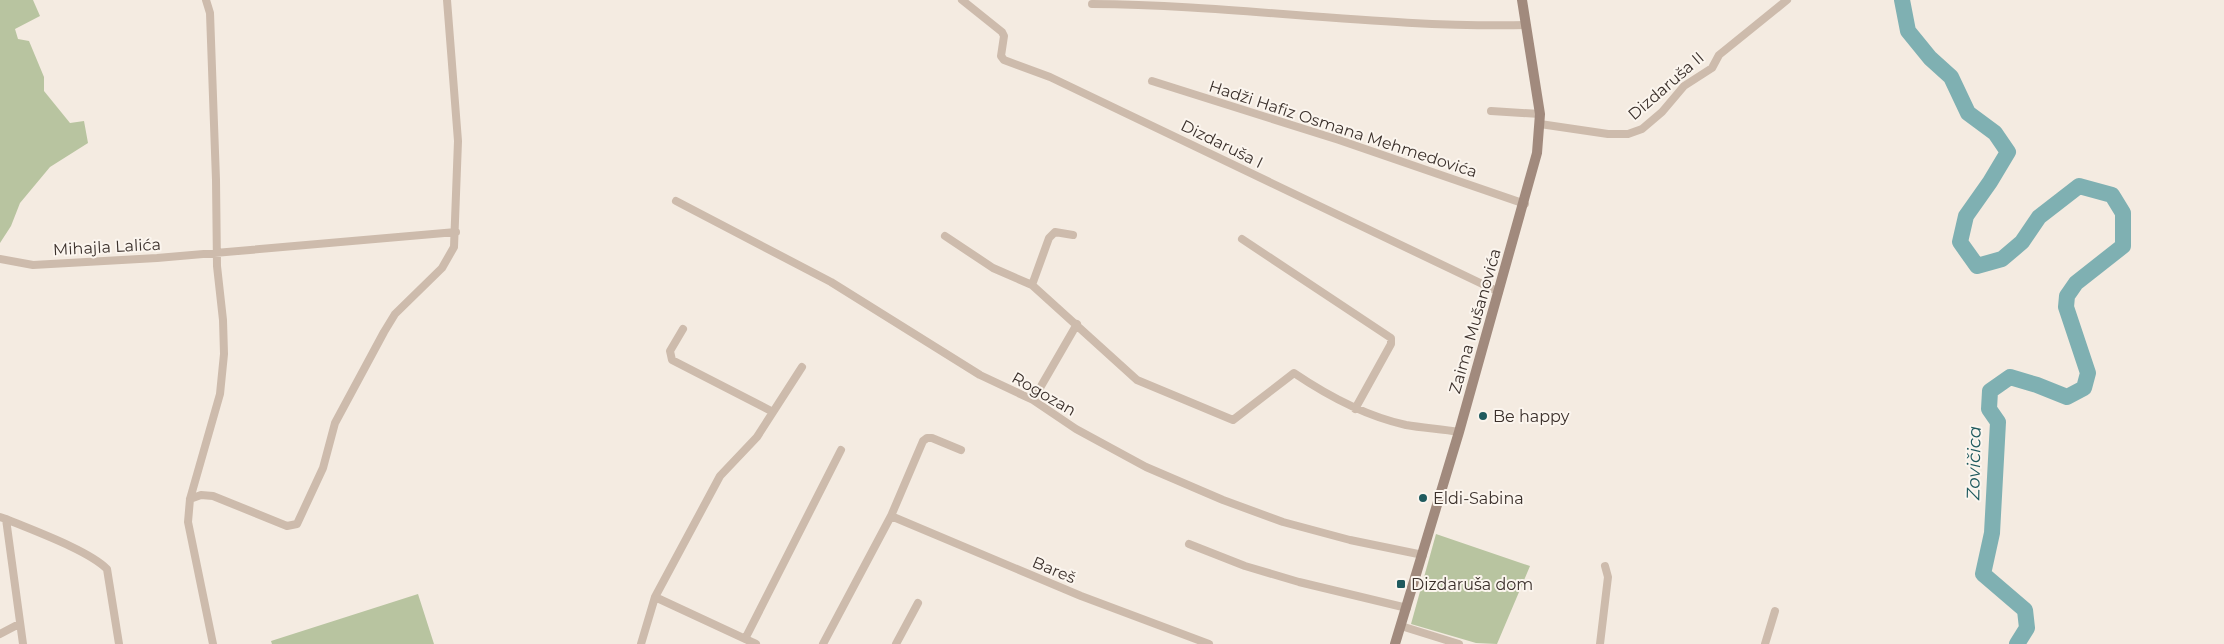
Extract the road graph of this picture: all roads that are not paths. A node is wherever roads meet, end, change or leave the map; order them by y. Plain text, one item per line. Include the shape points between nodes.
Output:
1 (206, 0) edge
2 (447, 0) edge
3 (962, 0) edge
4 (1522, 0) edge
5 (1787, 0) edge
6 (1092, 4) dead end
7 (1526, 25) junction
8 (1152, 81) dead end
9 (1491, 111) dead end
10 (1540, 119) junction
11 (676, 201) dead end
12 (1525, 204) junction
13 (456, 232) junction
14 (1073, 235) dead end
15 (945, 236) dead end
16 (1242, 239) dead end
17 (216, 254) junction
18 (0, 259) edge
19 (1032, 286) junction
20 (1499, 292) junction
21 (1077, 324) junction
22 (683, 328) dead end
23 (802, 367) dead end
24 (1033, 400) junction
25 (1355, 408) junction
26 (774, 412) junction
27 (1459, 432) junction
28 (841, 450) dead end
29 (961, 450) dead end
30 (190, 499) junction
31 (890, 516) junction
32 (3, 518) edge
33 (1189, 544) dead end
34 (1423, 555) junction
35 (1605, 566) dead end
36 (655, 597) junction
37 (918, 603) dead end
38 (1407, 608) junction
39 (1775, 611) dead end
40 (18, 624) junction
41 (1401, 626) junction
42 (0, 634) edge
43 (746, 639) junction
44 (22, 644) edge
45 (119, 644) edge
46 (213, 644) edge
47 (641, 644) edge
48 (756, 644) edge
49 (823, 644) edge
50 (896, 644) edge
51 (1209, 644) edge
52 (1394, 644) edge
53 (1458, 644) edge
54 (1600, 644) edge
55 (1766, 644) edge

1 - 17 street via 210,12
2 - 13 street via 458,140
3 - 20 street, Dizdaruša I via 1002,32 1001,56 1004,60 1050,77
4 - 7 street, Zaima Mušanovića
5 - 10 street, Dizdaruša II via 1719,55 1712,68 1684,86 1642,129 1628,134 1608,134
6 - 7 street via 1321,19 1469,26
7 - 10 street, Zaima Mušanovića
8 - 12 street, Hadži Hafiz Osmana Mehmedovića via 1339,140
9 - 10 street, Dizdaruša II
10 - 12 street, Zaima Mušanovića via 1537,152
11 - 24 street, Rogozan via 831,282 980,375
12 - 20 street, Zaima Mušanovića
13 - 17 street, Mihajla Lalića
13 - 30 street via 454,247 442,268 395,314 384,332 335,423 323,468 297,524 287,526 213,496 201,495
14 - 19 street via 1056,232 1049,238
15 - 19 street via 993,268
16 - 25 street via 1391,338 1391,344
17 - 18 street, Mihajla Lalića via 33,265
17 - 30 street via 223,329 222,382
19 - 21 street
20 - 27 street, Zaima Mušanovića
21 - 24 street
21 - 25 street via 1137,380 1233,420 1294,373
22 - 26 street via 670,352 672,360
23 - 26 street
24 - 34 street, Rogozan via 1076,429 1146,467 1223,500 1283,522
25 - 27 street via 1405,425
26 - 36 street via 757,437 720,476
27 - 34 street, Zaima Mušanovića
28 - 43 street
29 - 31 street via 932,438 923,441
30 - 46 street via 188,522
31 - 49 street
31 - 51 street, Bareš via 1080,596
32 - 40 street
32 - 45 street via 92,558 107,569
33 - 38 street via 1244,566
34 - 38 street, Zaima Mušanovića
35 - 54 street via 1608,577
36 - 43 street
36 - 47 street
37 - 50 street
38 - 41 street, Zaima Mušanovića
39 - 55 street
40 - 42 street
40 - 44 street
41 - 52 street, Zaima Mušanovića
41 - 53 street
43 - 48 street

